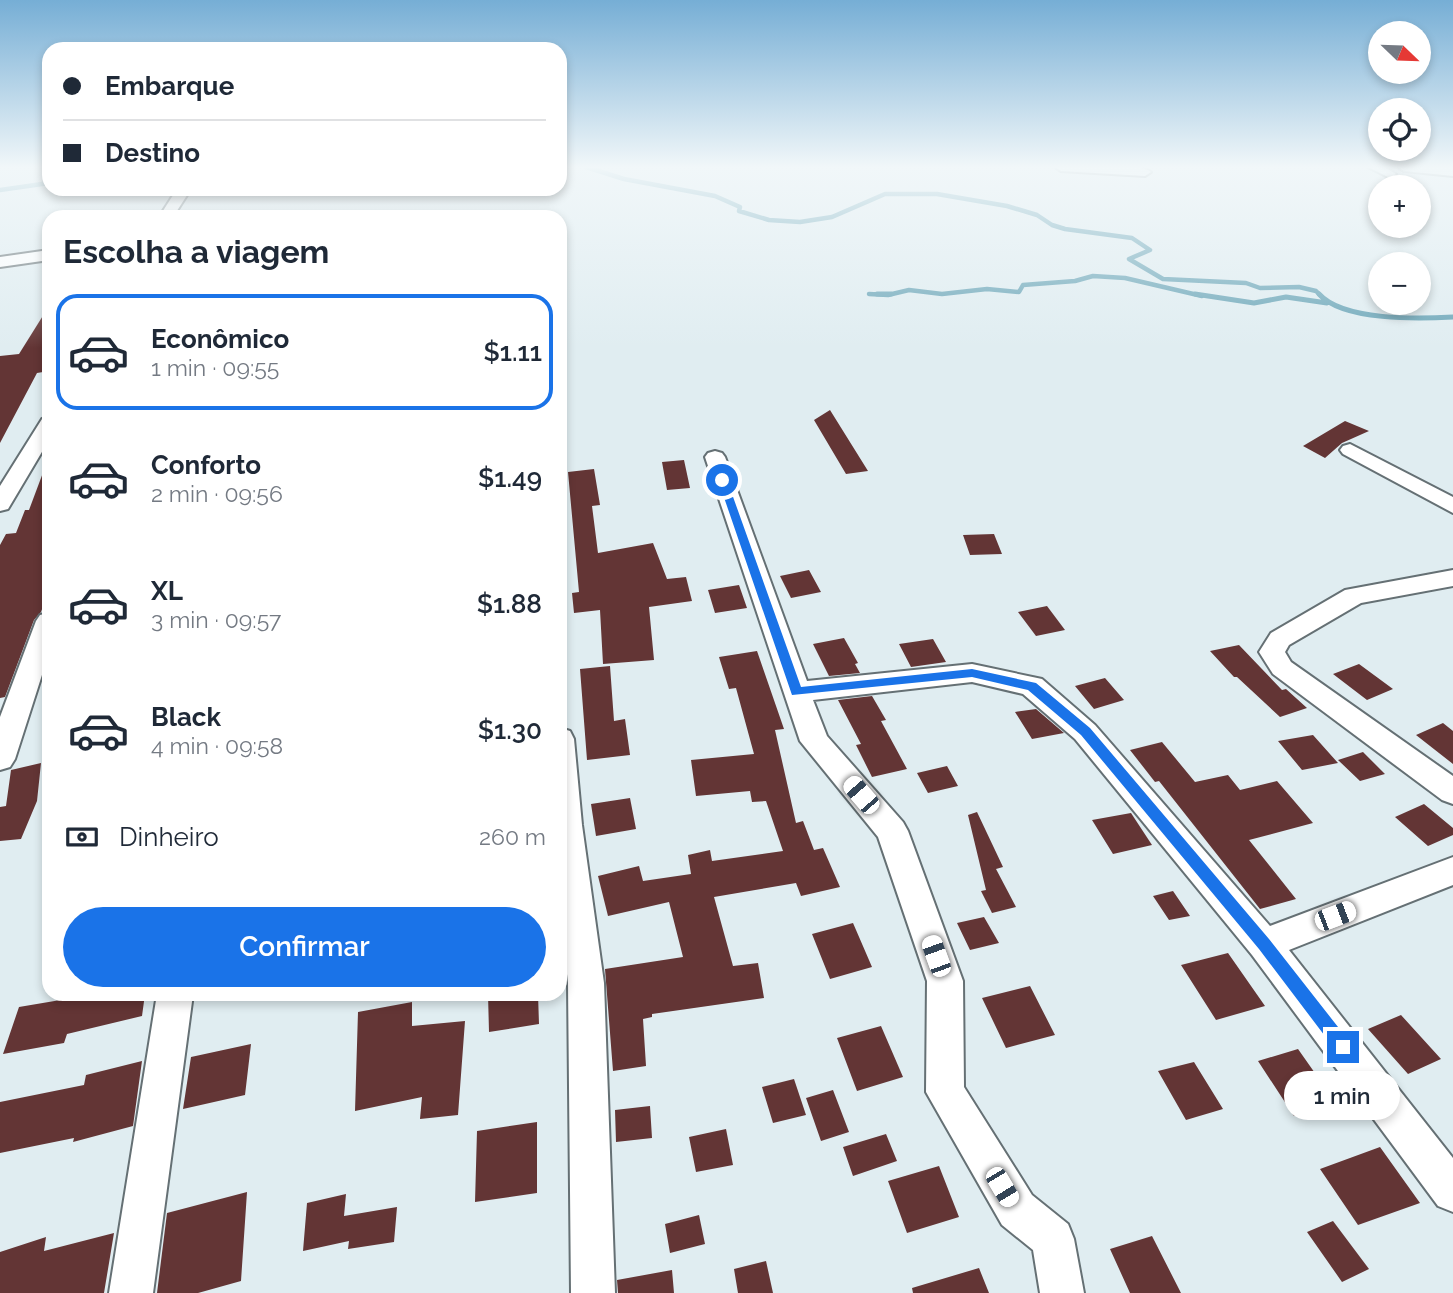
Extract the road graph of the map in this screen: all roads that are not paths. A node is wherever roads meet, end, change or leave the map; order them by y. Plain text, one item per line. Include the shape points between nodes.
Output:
1 (42, 256) edge
2 (0, 262) edge
3 (42, 435) edge
4 (1350, 450) dead end
5 (715, 457) dead end
6 (1448, 498) edge
7 (0, 505) edge
8 (1453, 578) edge
9 (42, 636) edge
10 (796, 692) junction
11 (0, 759) edge
12 (1453, 792) edge
13 (567, 833) edge
14 (1453, 871) edge
15 (1264, 944) junction
16 (174, 1001) edge
17 (1453, 1191) edge
18 (131, 1293) edge
19 (593, 1293) edge
20 (1062, 1293) edge

1 - 2 street
3 - 7 street
4 - 6 street
5 - 10 street
8 - 12 street via 1354,596 1280,639 1272,652 1282,667
9 - 11 street
10 - 15 street via 972,673 1032,686 1085,732
10 - 20 street via 814,741 892,831 945,981 945,1092 1017,1210 1053,1239
13 - 19 street via 586,983
14 - 15 street
15 - 17 street
16 - 18 street

